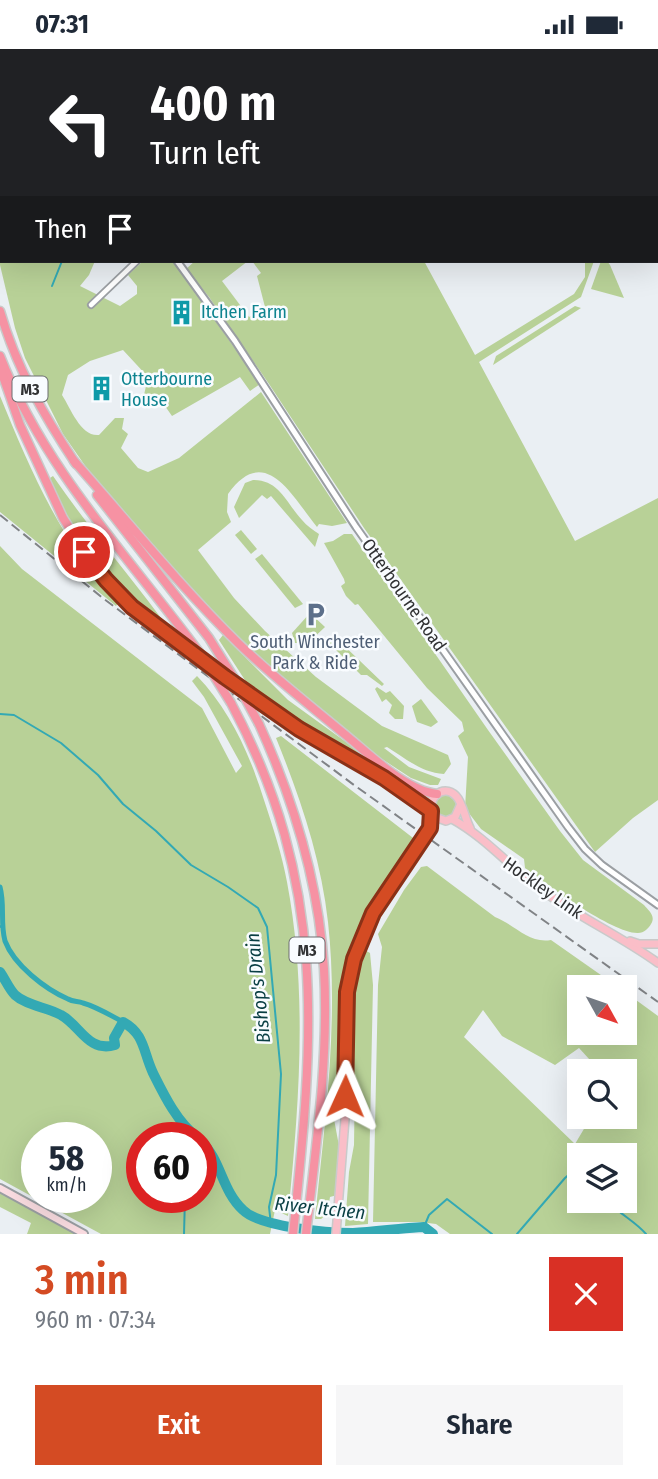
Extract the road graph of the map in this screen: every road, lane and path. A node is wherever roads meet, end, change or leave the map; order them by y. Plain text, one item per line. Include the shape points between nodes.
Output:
1 (135, 263) edge
2 (178, 263) edge
3 (91, 305) dead end
4 (0, 311) edge
5 (0, 356) edge
6 (0, 368) edge
7 (74, 461) junction
8 (437, 794) junction
9 (460, 806) junction
10 (431, 812) junction
11 (452, 820) junction
12 (442, 821) junction
13 (430, 828) junction
14 (471, 831) junction
15 (658, 905) edge
16 (620, 938) junction
17 (658, 944) edge
18 (658, 963) edge
19 (0, 1188) edge
20 (84, 1234) edge
21 (293, 1234) edge
22 (306, 1234) edge
23 (337, 1234) edge

1 - 3 street
2 - 15 street, Otterbourne Road via 576,838 602,865
4 - 7 highway, M3 via 28,385
5 - 21 highway, M3, bridge via 27,416 61,472 199,652 231,703 281,820 292,857 308,972 309,1060
6 - 10 highway, M3 via 20,425 63,518 95,568 121,597 263,705
7 - 8 highway, M3 via 230,635 267,669 391,770 422,791
7 - 22 highway, M3, bridge via 209,638 259,724 292,804 320,926 325,1005
8 - 9 main road via 454,794
8 - 10 main road via 430,803
9 - 11 main road
9 - 14 main road, Hockley Link
10 - 12 main road
10 - 13 main road
11 - 12 main road
11 - 14 main road, Hockley Link
12 - 13 main road
13 - 23 main road, bridge via 373,913 354,959 347,992
14 - 16 main road, Hockley Link via 542,891
16 - 17 main road, Hockley Link
16 - 18 main road, Hockley Link
19 - 20 main road

